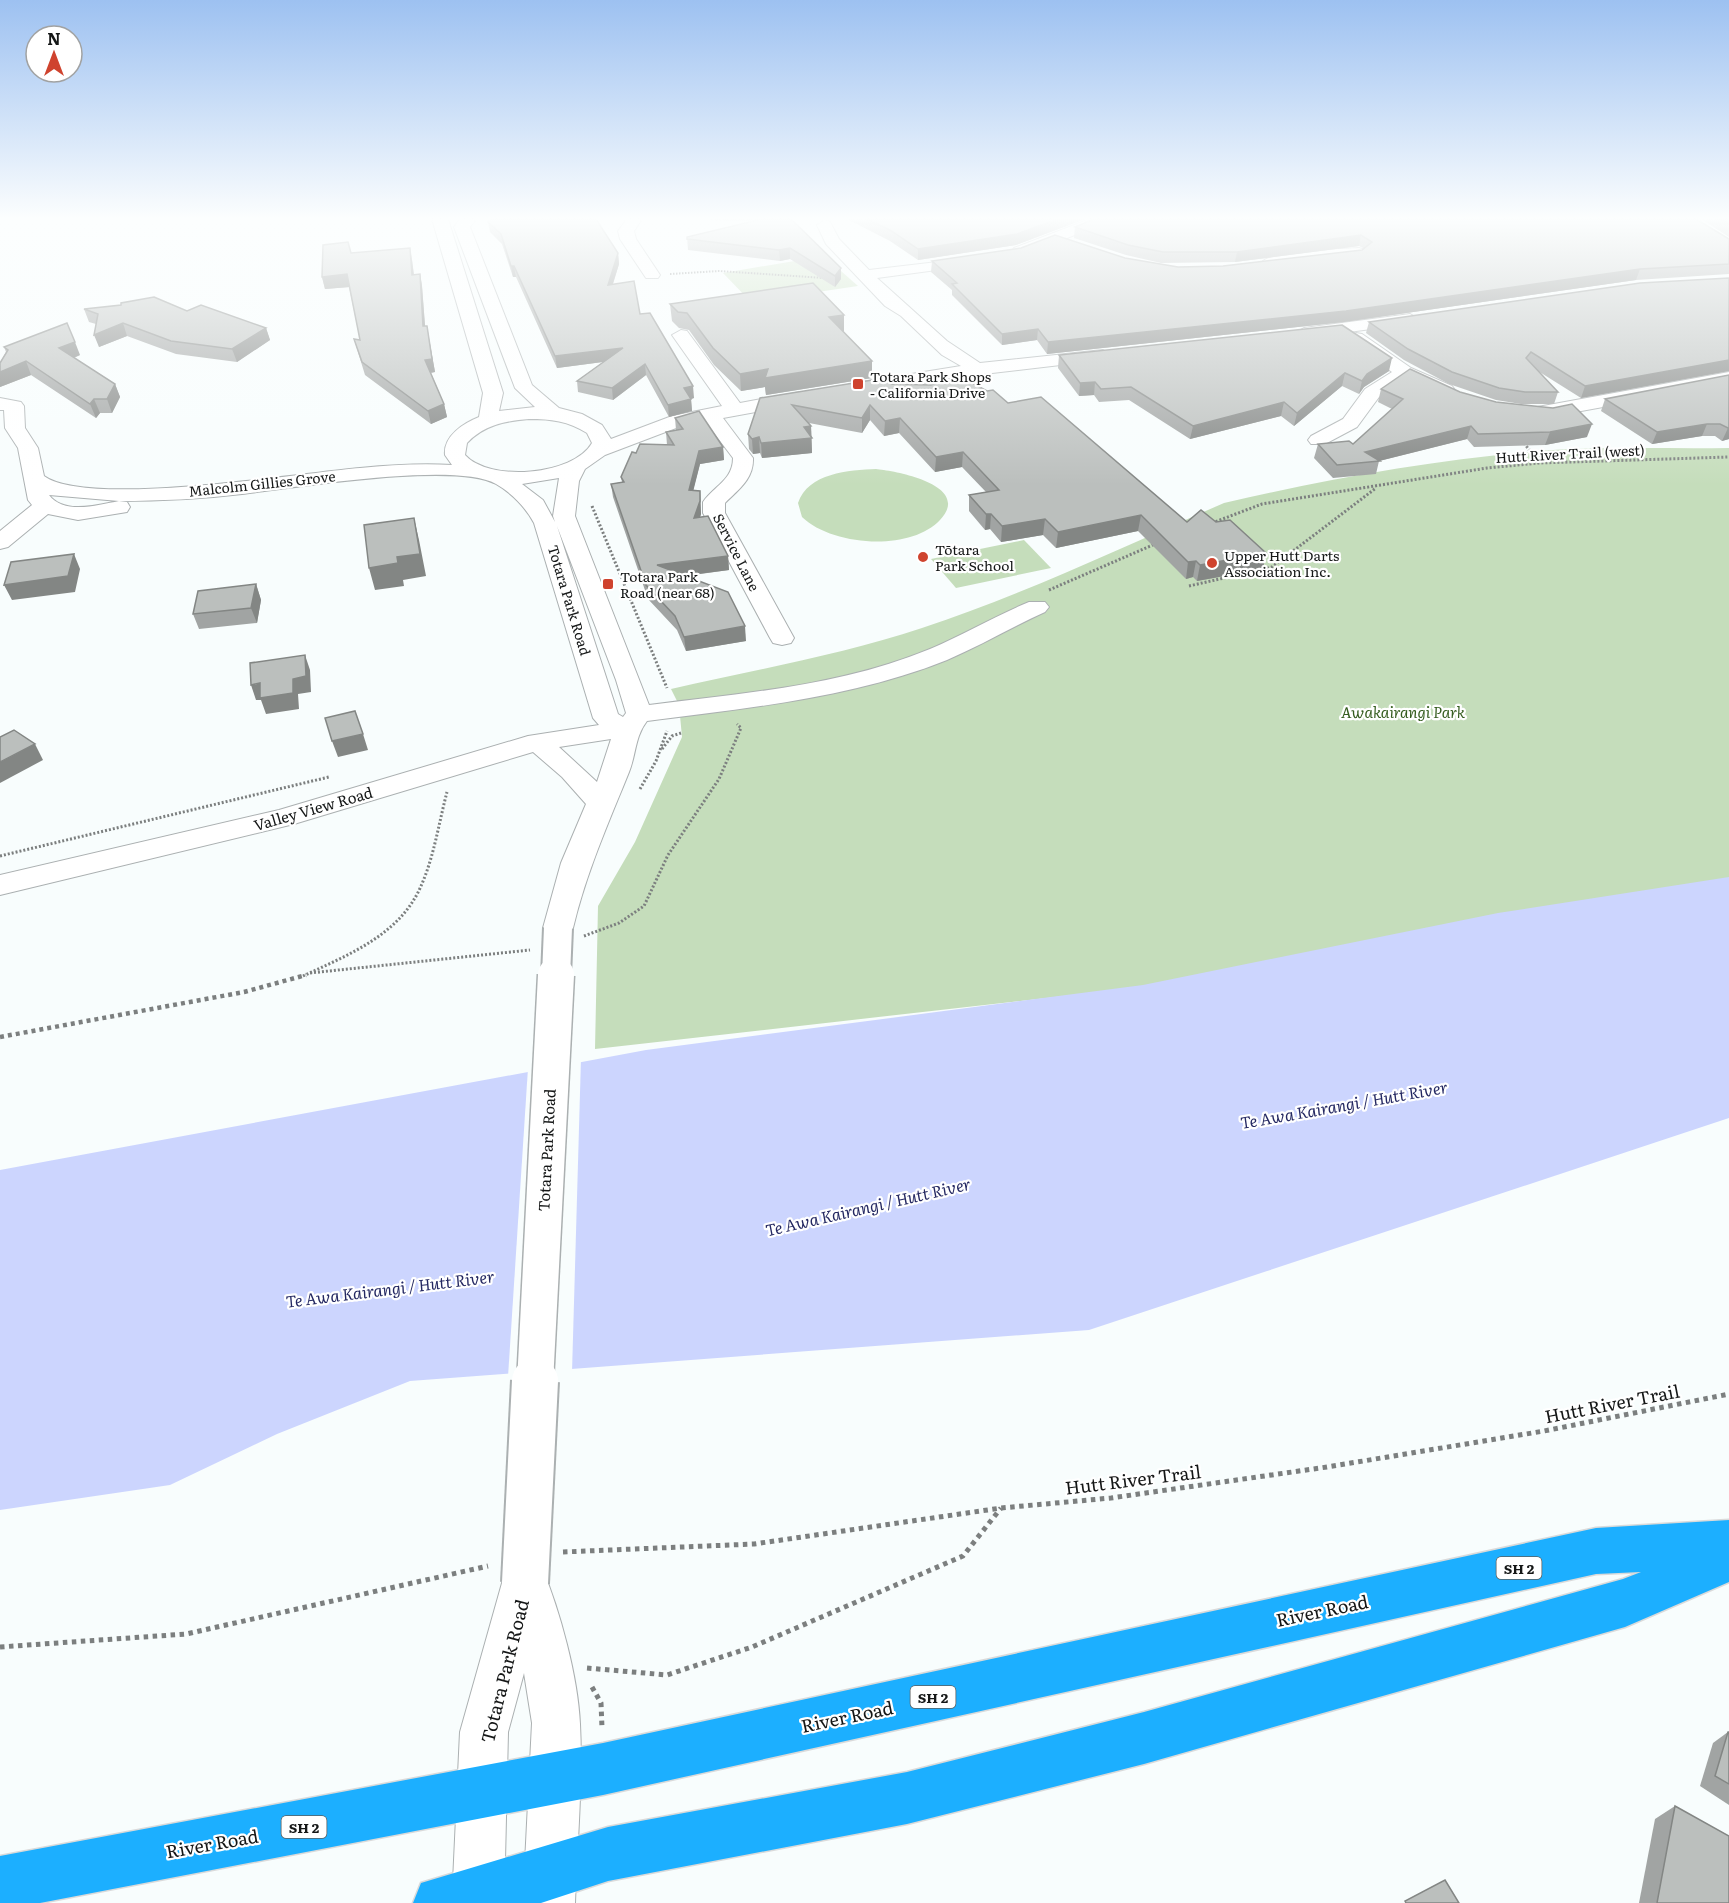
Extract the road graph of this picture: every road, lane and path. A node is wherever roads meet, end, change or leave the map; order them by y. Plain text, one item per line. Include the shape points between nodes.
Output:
1 (467, 308) edge
2 (493, 308) edge
3 (901, 308) edge
4 (925, 308) edge
5 (1425, 317) edge
6 (1344, 329) junction
7 (681, 335) dead end
8 (1284, 336) edge
9 (1119, 353) edge
10 (970, 363) junction
11 (1404, 372) junction
12 (1729, 378) edge
13 (1457, 396) edge
14 (0, 404) edge
15 (734, 409) junction
16 (1501, 411) joint
17 (553, 413) junction
18 (709, 413) junction
19 (679, 420) junction
20 (488, 422) junction
21 (586, 422) junction
22 (7, 425) edge
23 (462, 436) junction
24 (1318, 440) dead end
25 (597, 451) junction
26 (1729, 457) edge
27 (1539, 463) junction
28 (576, 466) junction
29 (476, 472) junction
30 (357, 473) junction
31 (500, 477) junction
32 (36, 480) junction
33 (167, 494) junction
34 (591, 499) dead end
35 (46, 505) junction
36 (0, 542) edge
37 (1189, 586) dead end
38 (1037, 607) dead end
39 (782, 638) dead end
40 (668, 692) dead end
41 (632, 722) junction
42 (537, 742) junction
43 (453, 768) junction
44 (272, 792) dead end
45 (600, 803) junction
46 (0, 856) edge
47 (0, 885) edge
48 (0, 1037) edge
49 (1729, 1394) edge
50 (1729, 1542) edge
51 (1729, 1558) edge
52 (525, 1583) junction
53 (580, 1667) dead end
54 (554, 1779) junction
55 (483, 1793) junction
56 (0, 1883) edge
57 (550, 1887) edge
58 (466, 1901) edge

1 - 20 street via 493,393
2 - 17 street via 524,388
3 - 10 street via 950,352
4 - 10 street via 967,349
5 - 6 street
6 - 8 street
6 - 11 street
7 - 15 street
9 - 10 street
10 - 15 street
11 - 13 street
11 - 24 street via 1372,393 1350,423
12 - 16 street via 1548,413
14 - 22 street via 14,406
15 - 18 street
16 - 27 path
17 - 20 street, Malcolm Gillies Grove via 519,414
17 - 21 street
18 - 19 street
18 - 39 street, Service Lane via 743,458 744,466 742,474 714,502 714,513
19 - 21 street
19 - 25 street
20 - 23 street, Malcolm Gillies Grove
21 - 25 street via 600,435
22 - 32 street via 28,448
23 - 29 street via 455,446 455,456
23 - 30 street, Malcolm Gillies Grove via 410,460
25 - 28 street
26 - 27 path, Hutt River Trail (west)
27 - 37 path, Hutt River Trail (west) via 1377,487 1272,567
28 - 31 street via 540,476
28 - 41 street, Totara Park Road via 568,481 564,516 629,680
29 - 30 street, Malcolm Gillies Grove
29 - 31 street, Malcolm Gillies Grove
30 - 33 street, Malcolm Gillies Grove
31 - 41 street, Totara Park Road via 535,505 545,522 606,718
32 - 33 street, Malcolm Gillies Grove via 61,491
32 - 35 street via 36,495
33 - 35 street, Malcolm Gillies Grove via 88,514 74,515
34 - 40 path
35 - 36 street
38 - 41 street, Valley View Road via 939,654 880,674 793,694
41 - 42 street, Valley View Road
41 - 45 street, Totara Park Road via 617,769
42 - 43 street, Valley View Road
42 - 45 street via 572,771
43 - 47 street, Valley View Road via 284,818
43 - 48 path via 421,886 401,917 369,944 300,978
44 - 46 path
45 - 52 street, Totara Park Road, bridge via 564,899 558,928
49 - 53 path, Hutt River Trail via 1544,1431 1327,1467 1111,1498 1001,1509 963,1556 752,1647 667,1675
50 - 54 highway, River Road / SH 2 via 1596,1551
51 - 57 highway via 1625,1603 1144,1738 907,1798 636,1848
52 - 54 street, Totara Park Road via 545,1655 556,1723
52 - 55 street, Totara Park Road via 484,1732
54 - 55 highway, River Road / SH 2
54 - 57 street, Totara Park Road
55 - 56 highway, River Road / SH 2
55 - 58 street, Totara Park Road
57 - 58 highway

